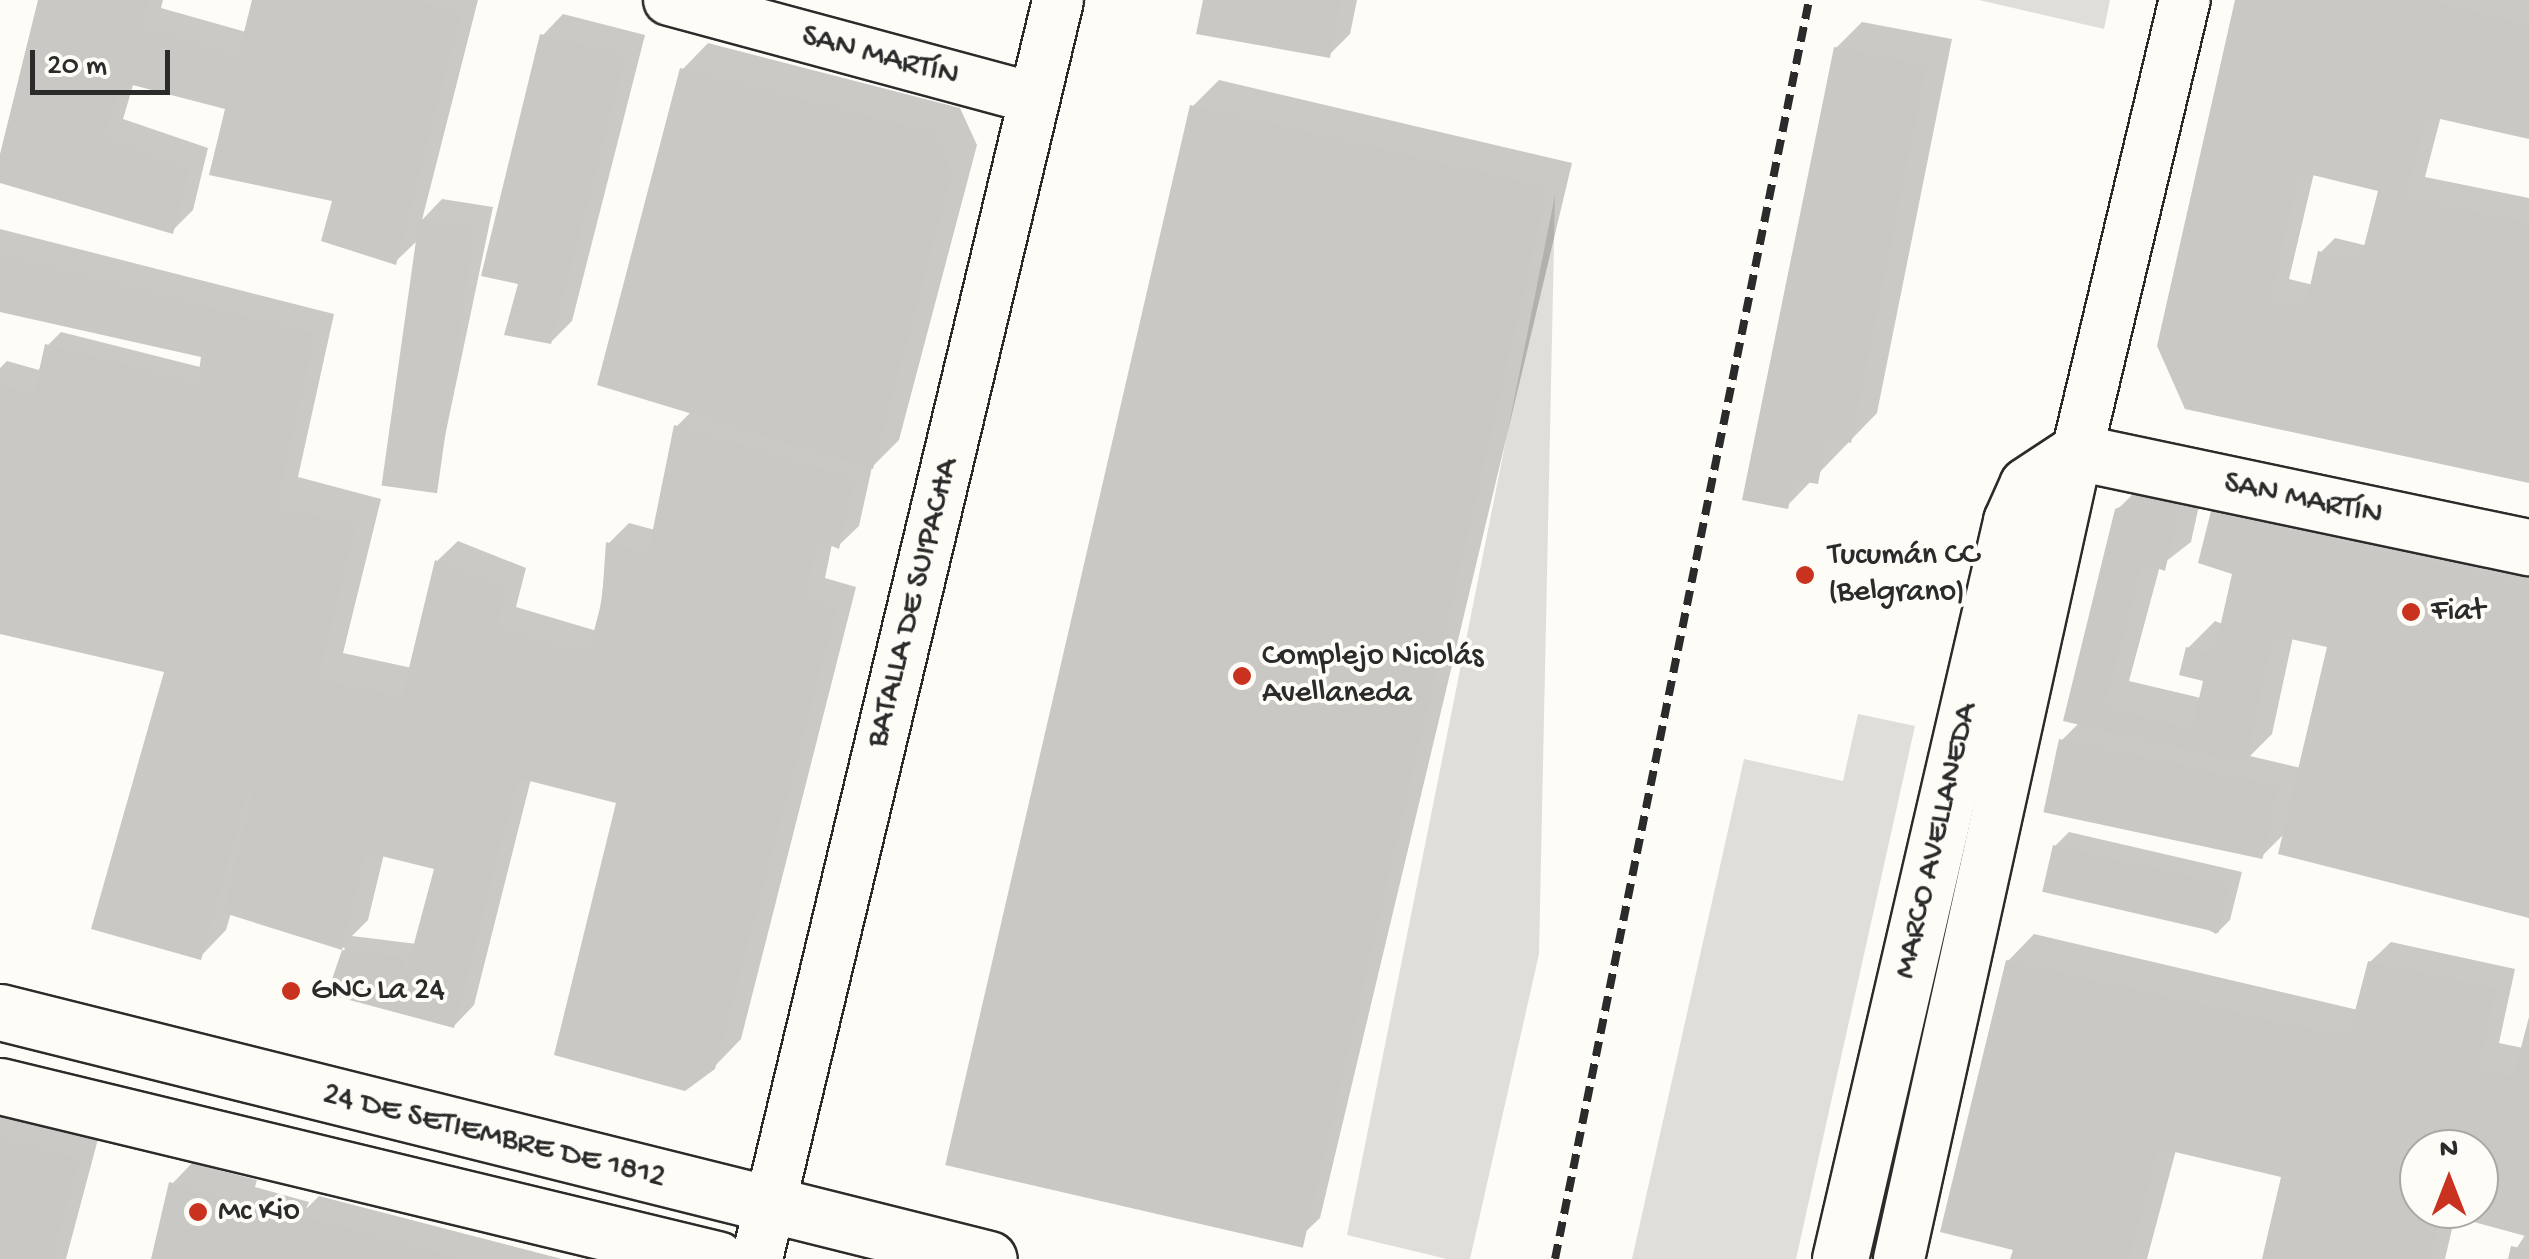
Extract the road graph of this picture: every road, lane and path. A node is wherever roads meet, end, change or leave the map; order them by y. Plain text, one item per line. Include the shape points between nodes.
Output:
1 (668, 0) edge
2 (1058, 0) edge
3 (2185, 0) edge
4 (1034, 98) junction
5 (2077, 452) junction
6 (2529, 548) edge
7 (0, 1012) edge
8 (0, 1086) edge
9 (769, 1206) junction
10 (717, 1259) edge
11 (757, 1259) edge
12 (988, 1259) edge
13 (1840, 1259) edge
14 (1899, 1259) edge

1 - 4 street, SAN MARTÍN
2 - 4 street, BATALLA DE SUIPACHA
3 - 5 street, MARCO AVELLANEDA
4 - 9 street, BATALLA DE SUIPACHA
5 - 6 main road, SAN MARTÍN
5 - 13 main road, MARCO AVELLANEDA via 2026,485 2011,521
5 - 14 street, MARCO AVELLANEDA
7 - 9 main road, 24 DE SETIEMBRE DE 1812
8 - 10 main road, 24 DE SETIEMBRE DE 1812
9 - 11 street, BATALLA DE SUIPACHA
9 - 12 main road, 24 DE SETIEMBRE DE 1812

